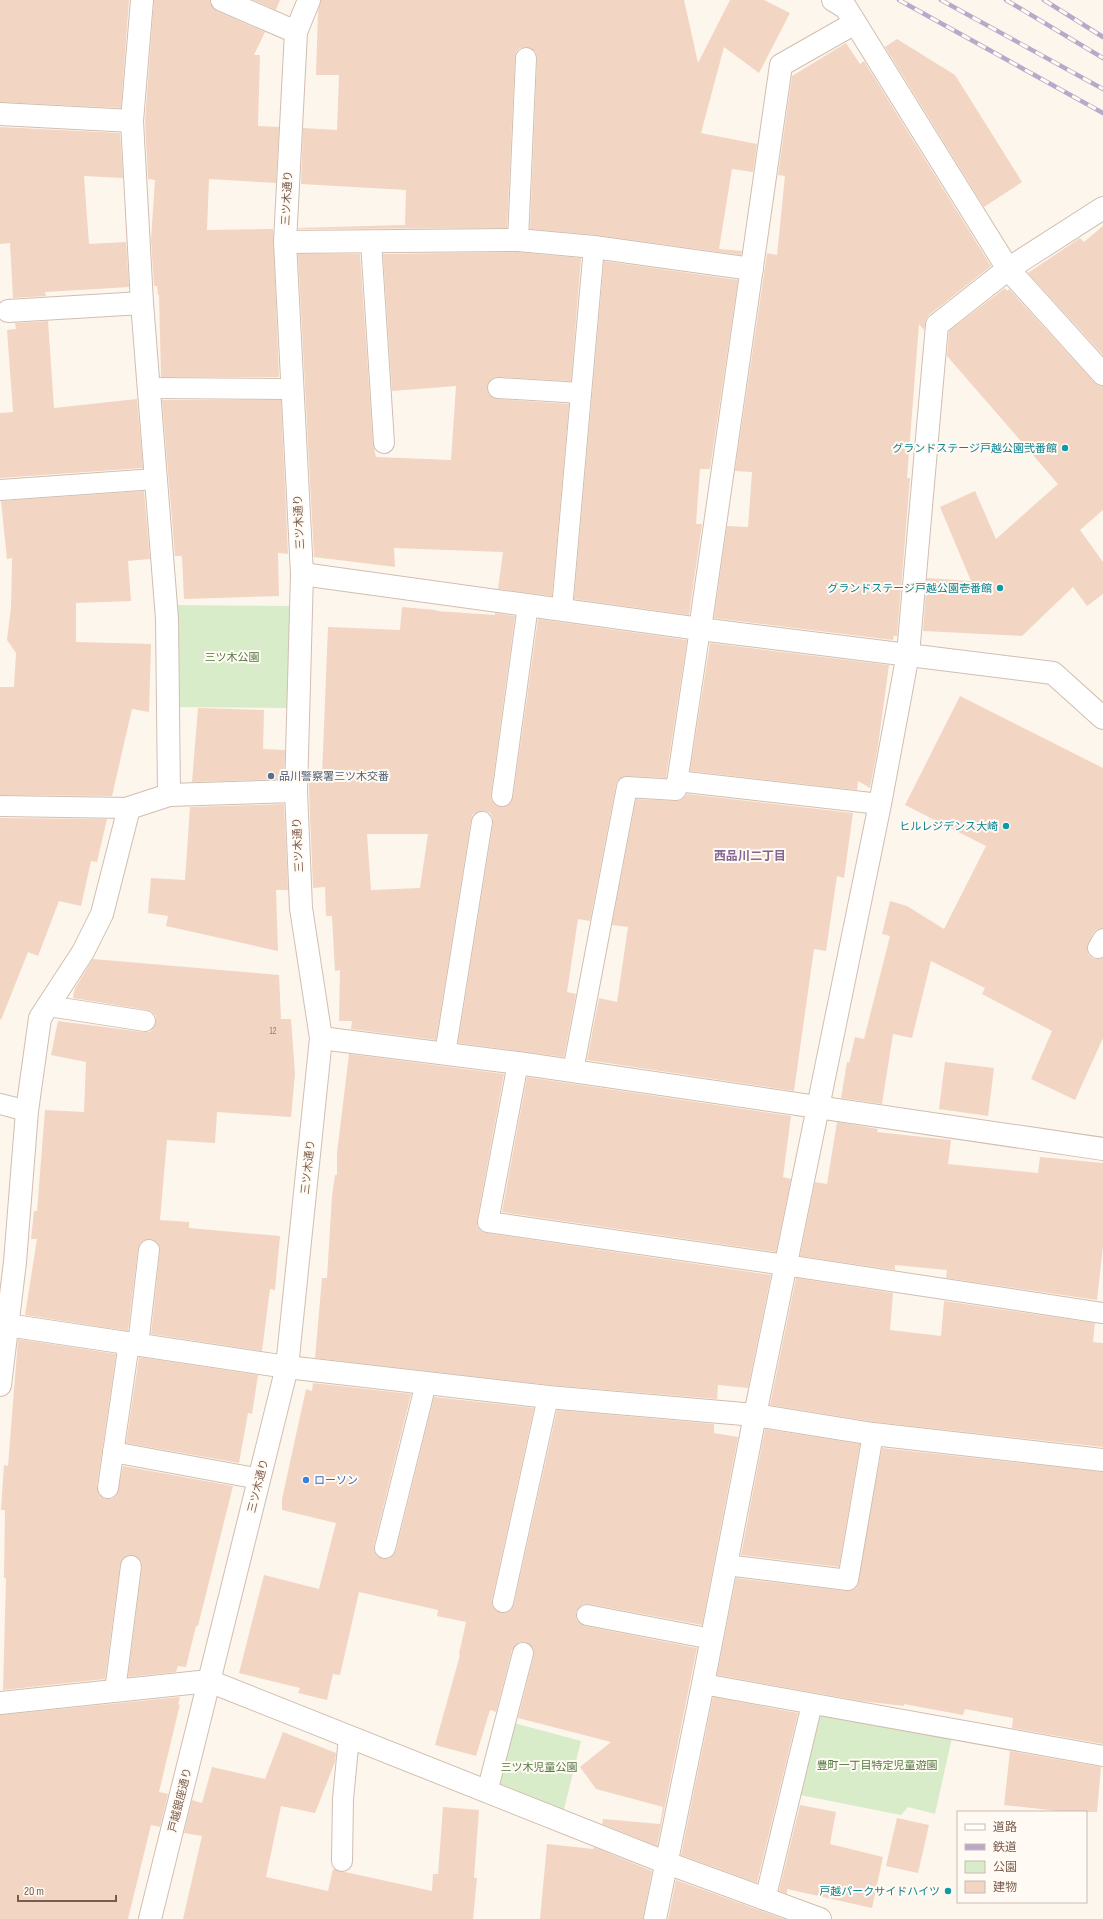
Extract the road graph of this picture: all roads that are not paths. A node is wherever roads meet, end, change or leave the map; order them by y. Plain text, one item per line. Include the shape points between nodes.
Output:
1 (142, 0) edge
2 (222, 0) edge
3 (309, 0) edge
4 (833, 0) edge
5 (855, 23) junction
6 (296, 32) junction
7 (526, 58) dead end
8 (0, 114) edge
9 (132, 121) junction
10 (1103, 208) edge
11 (518, 240) junction
12 (285, 242) junction
13 (371, 242) junction
14 (594, 247) junction
15 (752, 269) junction
16 (1008, 269) junction
17 (142, 303) junction
18 (8, 311) dead end
19 (1103, 374) edge
20 (148, 388) junction
21 (498, 388) dead end
22 (292, 389) junction
23 (581, 393) junction
24 (384, 443) dead end
25 (155, 479) junction
26 (0, 490) edge
27 (302, 574) junction
28 (528, 605) junction
29 (562, 609) junction
30 (700, 629) junction
31 (908, 654) junction
32 (1103, 718) edge
33 (677, 781) junction
34 (296, 791) junction
35 (169, 795) junction
36 (502, 796) dead end
37 (880, 804) junction
38 (0, 806) edge
39 (129, 808) junction
40 (482, 822) dead end
41 (48, 1006) junction
42 (145, 1021) dead end
43 (321, 1038) junction
44 (445, 1054) junction
45 (518, 1063) junction
46 (573, 1071) junction
47 (0, 1104) edge
48 (818, 1108) junction
49 (27, 1111) junction
50 (1103, 1149) edge
51 (150, 1250) dead end
52 (8, 1262) edge
53 (785, 1265) junction
54 (1103, 1314) edge
55 (7, 1325) junction
56 (134, 1344) junction
57 (287, 1367) junction
58 (426, 1383) junction
59 (0, 1384) edge
60 (548, 1397) junction
61 (754, 1415) junction
62 (873, 1434) junction
63 (113, 1452) junction
64 (1103, 1460) edge
65 (260, 1479) junction
66 (108, 1488) dead end
67 (385, 1548) dead end
68 (726, 1565) junction
69 (131, 1566) dead end
70 (503, 1602) dead end
71 (587, 1615) dead end
72 (712, 1639) junction
73 (523, 1653) dead end
74 (209, 1681) junction
75 (703, 1684) junction
76 (115, 1691) junction
77 (0, 1703) edge
78 (812, 1704) junction
79 (348, 1737) junction
80 (1103, 1756) edge
81 (487, 1792) junction
82 (342, 1861) dead end
83 (667, 1863) junction
84 (765, 1900) junction
85 (809, 1917) edge
86 (150, 1919) edge
87 (655, 1919) edge

1 - 9 street
2 - 6 street
3 - 6 street, 三ツ木通り
4 - 5 street via 846,8
5 - 15 street via 781,66
5 - 16 street
6 - 12 street, 三ツ木通り
7 - 11 lane
8 - 9 street
9 - 17 street
10 - 16 street
11 - 13 street
11 - 14 street
12 - 13 street
12 - 22 street, 三ツ木通り
13 - 24 lane
14 - 15 street
14 - 23 lane
15 - 30 street
16 - 19 street
16 - 31 street via 936,325
17 - 18 street
17 - 20 street
20 - 22 lane
20 - 25 street
21 - 23 lane
22 - 27 street, 三ツ木通り
23 - 29 lane
25 - 26 lane
25 - 35 street via 167,619
27 - 28 street
27 - 34 street, 三ツ木通り
28 - 29 street
28 - 36 lane
29 - 30 street
30 - 31 street
30 - 33 lane
31 - 32 street via 1053,673
31 - 37 street
33 - 37 lane
33 - 46 lane via 676,790 627,787
34 - 35 street
34 - 43 street, 三ツ木通り via 301,908
35 - 39 street
37 - 48 street
38 - 39 lane
39 - 41 street via 102,914 83,952
40 - 44 lane
41 - 42 lane
41 - 49 street via 40,1018
43 - 44 street
43 - 57 street, 三ツ木通り
44 - 45 street
45 - 46 street
45 - 53 lane via 488,1222
46 - 48 street
47 - 49 lane
48 - 50 street
48 - 53 street
49 - 52 street
51 - 56 lane
52 - 55 street
53 - 54 lane
53 - 61 street
55 - 56 street
55 - 59 street
56 - 57 street
56 - 63 lane
57 - 58 street
57 - 65 street, 三ツ木通り
58 - 60 street
58 - 67 lane
60 - 61 street
60 - 70 lane
61 - 62 street
61 - 68 street
62 - 64 street
62 - 68 lane via 848,1580
63 - 65 lane
63 - 66 lane
65 - 74 street, 三ツ木通り
68 - 72 street
69 - 76 lane
71 - 72 lane
72 - 75 street
73 - 81 lane
74 - 76 street
74 - 79 street
74 - 86 street, 戸越銀座通り
75 - 78 lane
75 - 83 street
76 - 77 street
78 - 80 lane
78 - 84 lane
79 - 81 street
79 - 82 lane
81 - 83 street
83 - 84 street
83 - 87 street
84 - 85 street

